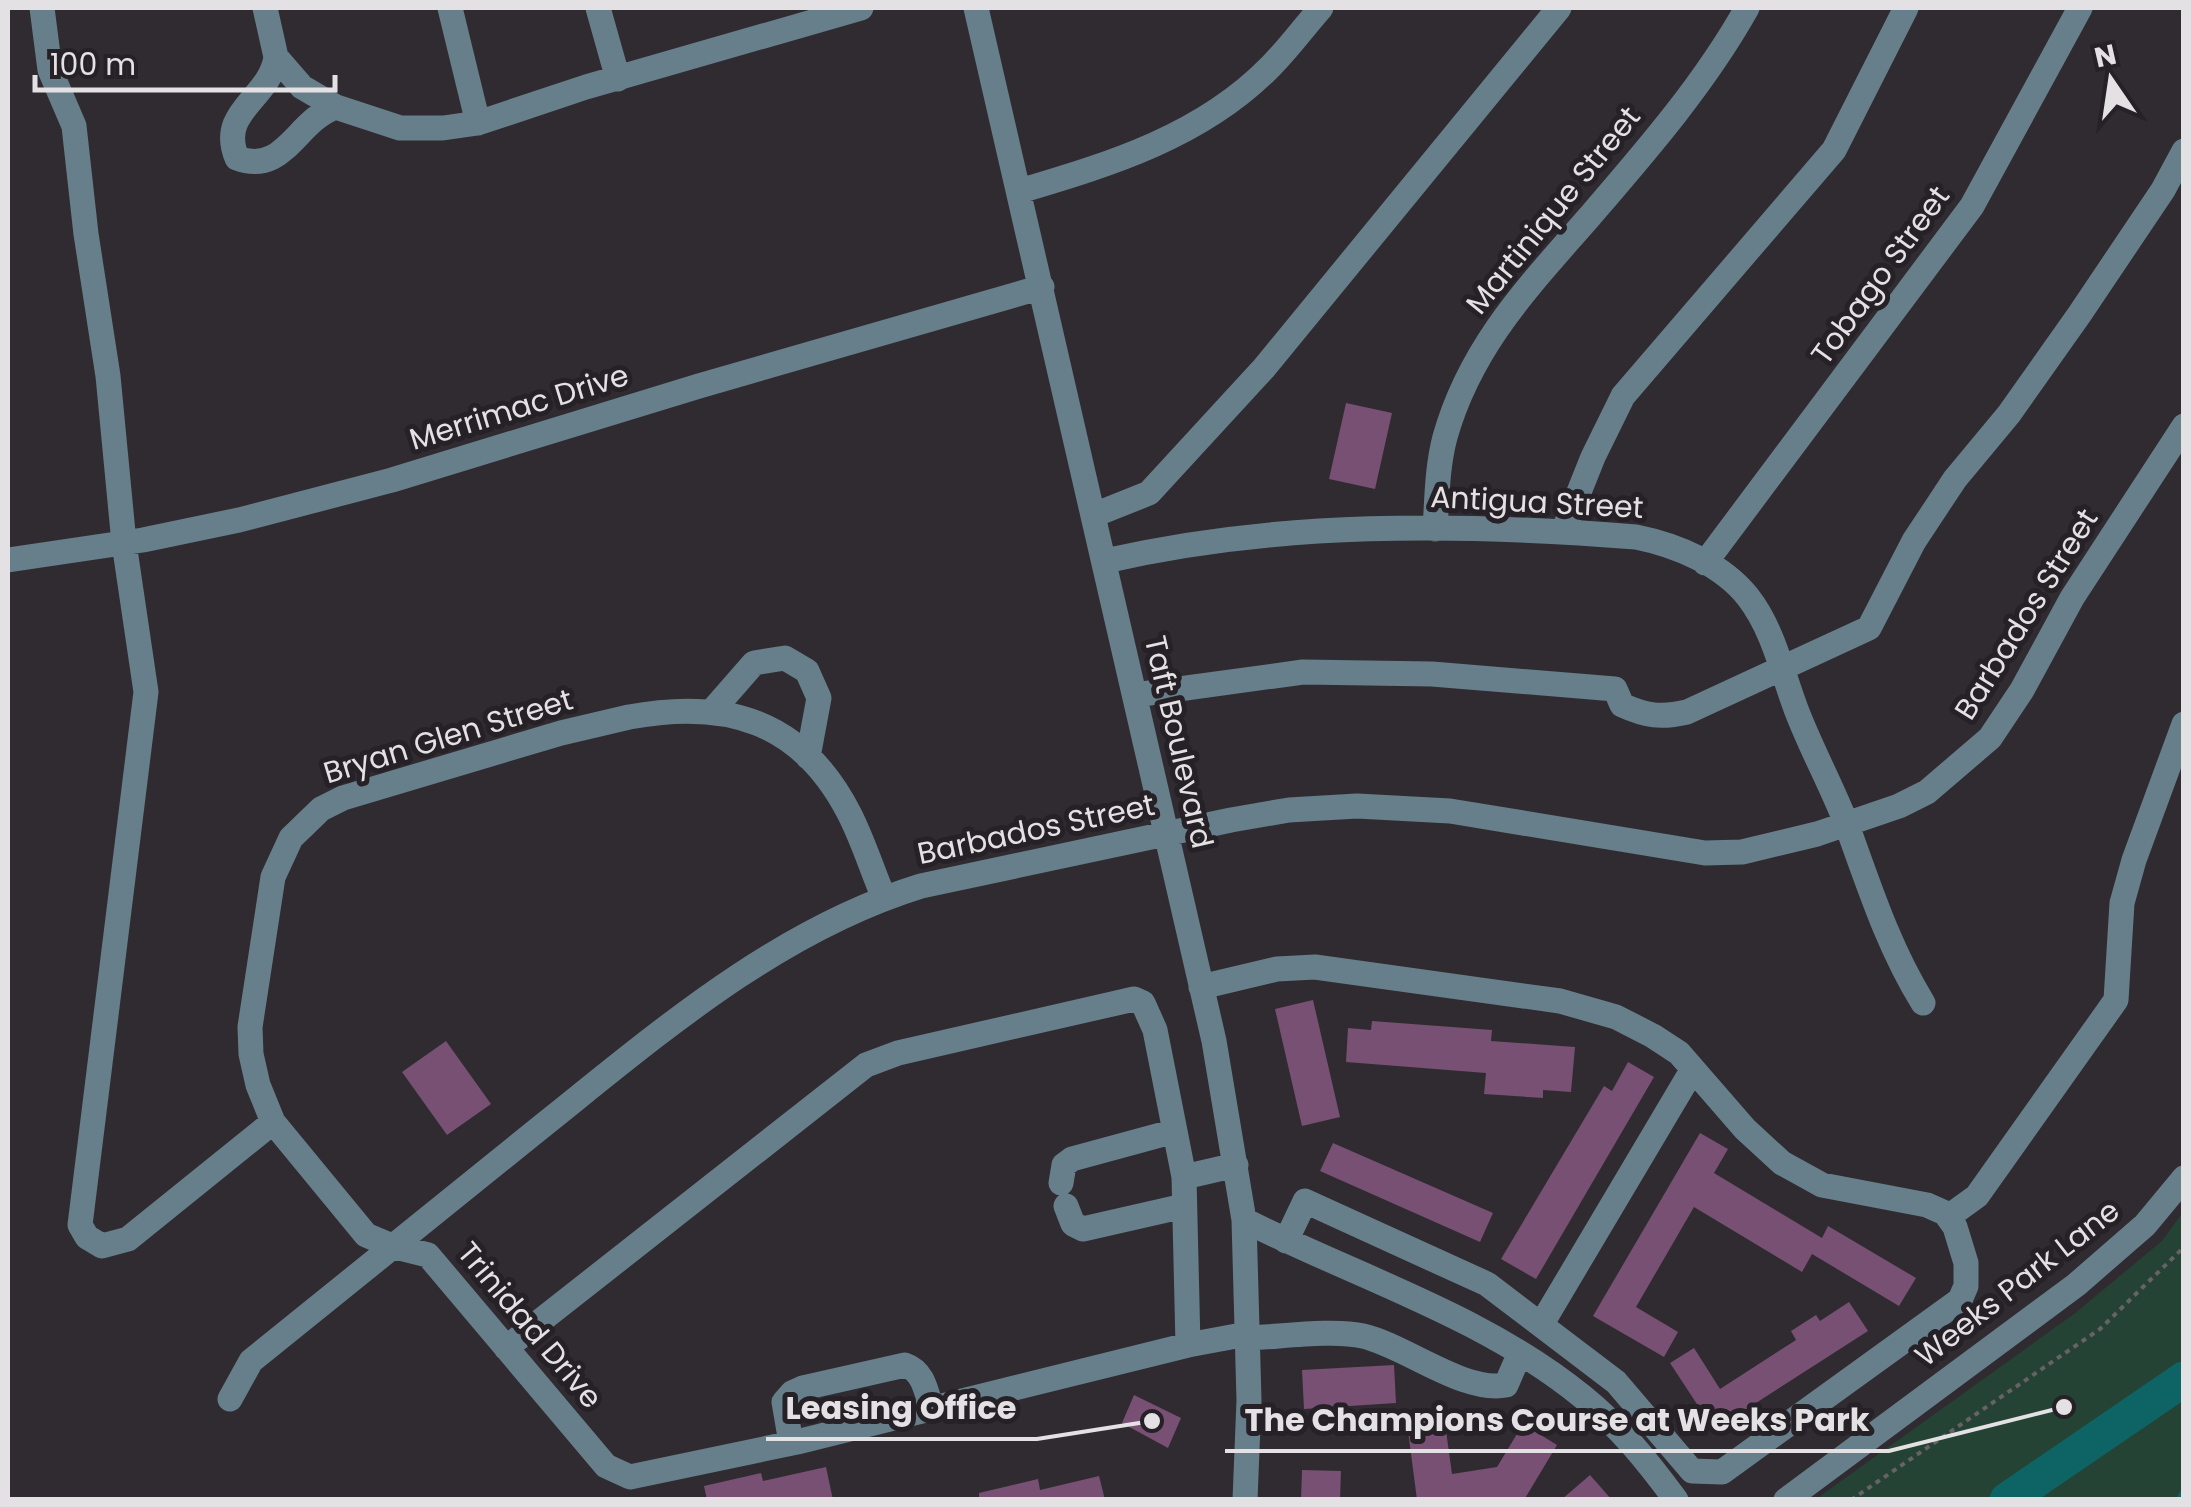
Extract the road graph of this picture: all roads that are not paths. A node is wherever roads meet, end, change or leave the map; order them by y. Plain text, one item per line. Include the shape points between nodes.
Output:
1 (42, 8) edge
2 (265, 8) edge
3 (450, 8) edge
4 (598, 8) edge
5 (861, 8) edge
6 (976, 8) edge
7 (1321, 8) edge
8 (1558, 8) edge
9 (1747, 8) edge
10 (1906, 8) edge
11 (2080, 8) edge
12 (276, 57) junction
13 (618, 78) junction
14 (336, 107) junction
15 (478, 122) junction
16 (2184, 151) edge
17 (1020, 192) junction
18 (1042, 287) junction
19 (2184, 426) edge
20 (1094, 514) junction
21 (1435, 529) junction
22 (1563, 532) junction
23 (124, 542) junction
24 (8, 560) edge
25 (1105, 562) junction
26 (1705, 563) junction
27 (1781, 666) junction
28 (1135, 695) junction
29 (712, 711) junction
30 (2184, 724) edge
31 (808, 757) junction
32 (1847, 825) junction
33 (1166, 834) junction
34 (884, 898) junction
35 (1201, 986) junction
36 (1923, 1003) dead end
37 (1693, 1069) junction
38 (273, 1122) junction
39 (1175, 1131) junction
40 (1236, 1164) junction
41 (1184, 1177) junction
42 (2184, 1178) edge
43 (1184, 1206) junction
44 (1948, 1217) junction
45 (1244, 1220) junction
46 (1286, 1241) junction
47 (392, 1246) junction
48 (1541, 1325) junction
49 (1247, 1336) junction
50 (1188, 1345) junction
51 (506, 1348) junction
52 (1519, 1355) junction
53 (230, 1399) dead end
54 (932, 1407) junction
55 (790, 1443) junction
56 (1245, 1500) edge
57 (1676, 1500) edge
58 (1786, 1500) edge

1 - 23 street via 50,70 74,126
2 - 12 street
3 - 15 street
4 - 13 street
5 - 13 street
6 - 17 street, Taft Boulevard
7 - 17 street via 1270,68 1215,112 1112,164
8 - 20 street via 1251,382 1149,493
9 - 21 street, Martinique Street via 1703,79 1491,334 1444,438
10 - 22 street via 1834,150 1623,396
11 - 26 street, Tobago Street via 1972,206
12 - 14 street via 302,87
12 - 14 street via 274,73 236,120 230,141 238,158 267,162 318,113
13 - 15 street
14 - 15 street via 400,128
16 - 27 street via 2080,316 1914,541 1869,628
17 - 18 street, Taft Boulevard
18 - 20 street, Taft Boulevard
18 - 23 street, Merrimac Drive via 392,480
19 - 32 street, Barbados Street via 1990,738 1927,792
20 - 25 street, Taft Boulevard
21 - 22 street, Antigua Street
21 - 25 street, Antigua Street via 1265,533
22 - 26 street, Antigua Street via 1636,536
23 - 24 street, Merrimac Drive
23 - 38 street via 146,692 80,1225 102,1246 128,1239
25 - 28 street, Taft Boulevard
26 - 27 street, Antigua Street via 1749,598
27 - 28 street via 1662,718 1622,705 1616,689 1432,674 1303,672
27 - 32 street, Antigua Street
28 - 33 street, Taft Boulevard
29 - 31 street, Bryan Glen Street via 759,722
29 - 31 street via 754,663 785,658 808,671 819,698
29 - 38 street, Bryan Glen Street via 666,710 561,733 321,809 291,838 273,877 250,1027 258,1084
30 - 44 street via 2122,903 2116,1000 1977,1196
31 - 34 street, Bryan Glen Street via 850,814
32 - 33 street, Barbados Street via 1742,852 1705,853 1395,806 1290,810
32 - 36 street, Antigua Street via 1897,960
33 - 34 street, Barbados Street
33 - 35 street, Taft Boulevard
34 - 47 street, Barbados Street via 795,940 679,1017
35 - 37 street via 1315,967 1560,1001 1616,1017 1679,1053
35 - 40 street, Taft Boulevard
37 - 44 street via 1782,1164 1822,1185 1927,1205
37 - 48 street
38 - 47 street, Bryan Glen Street via 366,1235
39 - 41 street
39 - 43 street via 1072,1159 1064,1165 1064,1194 1073,1224 1083,1229
39 - 51 street via 1155,1030 1144,1003 1134,998 898,1053 866,1065
40 - 41 street
40 - 45 street, Taft Boulevard
41 - 43 street
42 - 58 street, Weeks Park Lane via 2145,1225 2076,1285
43 - 50 street
44 - 48 street via 1966,1263 1960,1300 1722,1472 1692,1471 1616,1382
45 - 46 street
45 - 49 street, Taft Boulevard
46 - 48 street via 1305,1202 1488,1284
46 - 52 street via 1434,1306
47 - 51 street, Trinidad Drive via 428,1255
47 - 53 street, Barbados Street via 251,1361
49 - 50 street
49 - 52 street via 1357,1334 1491,1388 1506,1385
49 - 56 street, Taft Boulevard
50 - 54 street
51 - 55 street, Trinidad Drive via 606,1466 630,1477
52 - 57 street via 1620,1430
54 - 55 street
54 - 55 street via 923,1380 904,1365 803,1388 784,1402

